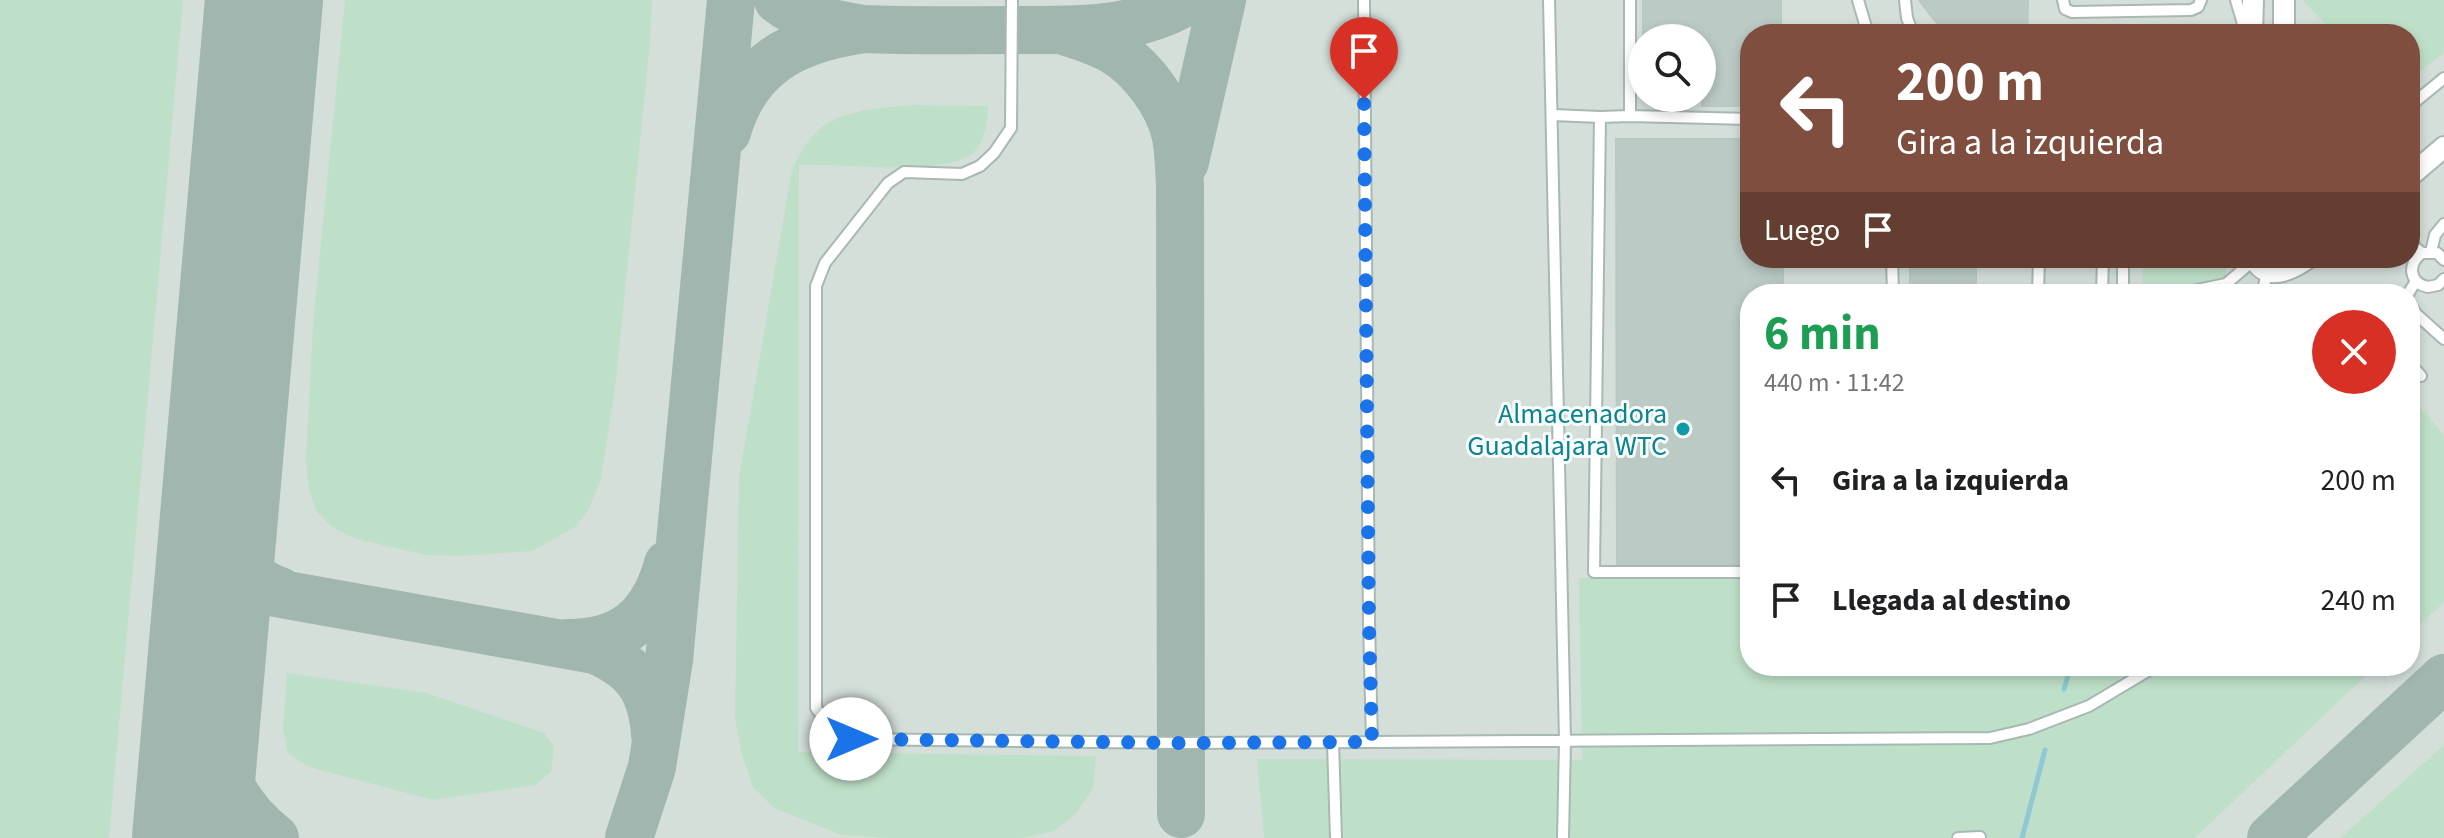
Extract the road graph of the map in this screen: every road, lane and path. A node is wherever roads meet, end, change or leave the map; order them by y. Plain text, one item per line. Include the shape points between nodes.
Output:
1 (1012, 0) edge
2 (1364, 0) edge
3 (1549, 0) edge
4 (1630, 0) edge
5 (1858, 0) edge
6 (1905, 0) edge
7 (2063, 0) edge
8 (2201, 0) edge
9 (2236, 0) edge
10 (2253, 0) edge
11 (2284, 0) edge
12 (1865, 24) edge
13 (1909, 24) edge
14 (2243, 24) edge
15 (2252, 24) edge
16 (2284, 24) edge
17 (2444, 78) edge
18 (2420, 98) edge
19 (1553, 115) junction
20 (1630, 116) junction
21 (1600, 117) junction
22 (1740, 119) edge
23 (2444, 147) edge
24 (2420, 167) edge
25 (2444, 224) edge
26 (2420, 248) edge
27 (2427, 252) junction
28 (2420, 259) edge
29 (2444, 260) edge
30 (2251, 268) edge
31 (2412, 268) edge
32 (2416, 281) junction
33 (2226, 284) edge
34 (2414, 284) edge
35 (2442, 285) edge
36 (2420, 317) edge
37 (2443, 335) edge
38 (1740, 572) edge
39 (2139, 676) edge
40 (1565, 741) junction
41 (1333, 742) junction
42 (1372, 742) junction
43 (1980, 837) edge
44 (1336, 838) edge
45 (1563, 838) edge
46 (1958, 838) edge

1 - 41 lane via 1011,128 994,153 962,174 904,172 888,183 825,263 816,286 816,708 830,726 851,739
2 - 42 lane
3 - 19 lane
4 - 20 lane
5 - 12 lane
6 - 13 lane
7 - 8 lane via 2072,12 2191,10
9 - 14 lane
10 - 15 street
11 - 16 street
17 - 18 lane
19 - 21 lane
19 - 40 lane
20 - 21 lane
20 - 22 lane
21 - 38 lane via 1594,572
23 - 24 street
25 - 27 lane
26 - 27 lane
27 - 28 lane
27 - 29 lane
30 - 33 lane
31 - 32 lane
32 - 34 lane
32 - 35 lane via 2428,287
36 - 37 lane
39 - 40 lane via 2089,706 1990,738
40 - 42 lane
40 - 45 lane
41 - 42 lane
41 - 44 lane
43 - 46 lane

